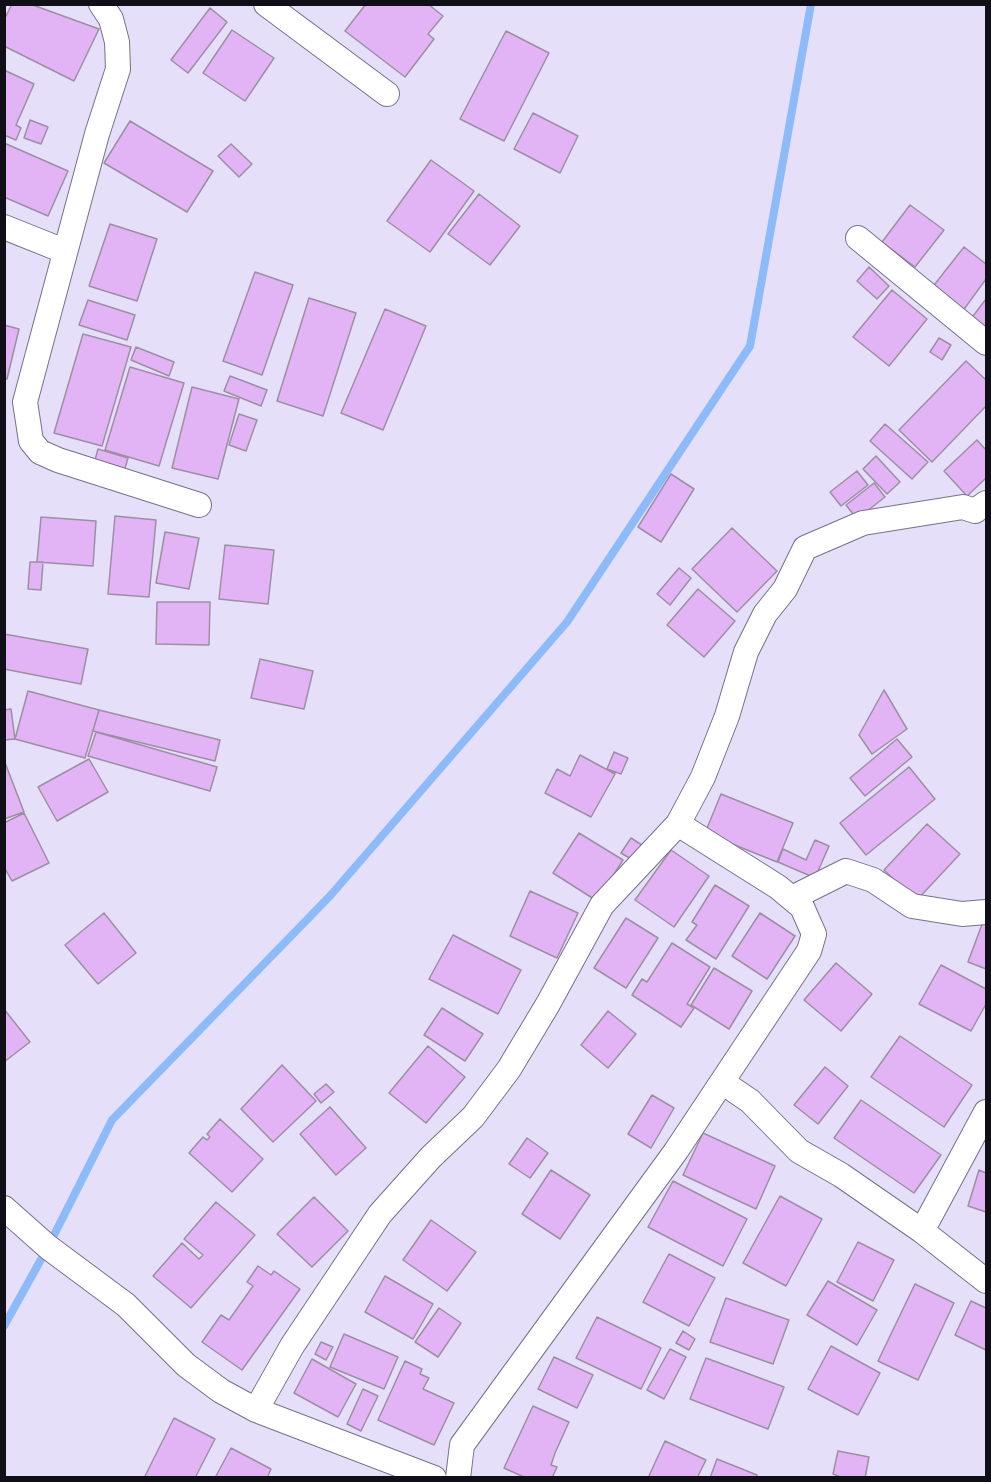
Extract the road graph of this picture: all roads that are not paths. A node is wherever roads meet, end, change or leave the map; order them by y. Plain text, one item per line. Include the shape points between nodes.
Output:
1 (101, 4) edge
2 (266, 4) edge
3 (387, 94) dead end
4 (4, 226) edge
5 (858, 238) dead end
6 (64, 251) junction
7 (987, 343) edge
8 (987, 503) edge
9 (199, 505) dead end
10 (678, 824) junction
11 (792, 898) junction
12 (987, 912) edge
13 (722, 1082) junction
14 (987, 1112) edge
15 (4, 1208) edge
16 (922, 1231) junction
17 (987, 1281) edge
18 (256, 1410) junction
19 (434, 1478) edge
20 (458, 1478) edge

1 - 6 street via 111,19 118,69
2 - 3 street
4 - 6 street
5 - 7 street
6 - 9 street via 25,402 31,441 40,452 58,460
8 - 10 street via 975,512 963,507 863,523 805,548 746,652 703,777
10 - 11 street
10 - 18 street via 602,905 508,1069 473,1117 380,1214 292,1346
11 - 12 street via 846,871 873,880 912,906 962,914
11 - 13 street via 812,924 814,934 808,951
13 - 16 street via 750,1101 799,1151
13 - 20 street via 462,1445
14 - 16 street
15 - 18 street via 48,1247 126,1305 186,1365
16 - 17 street
18 - 19 street

